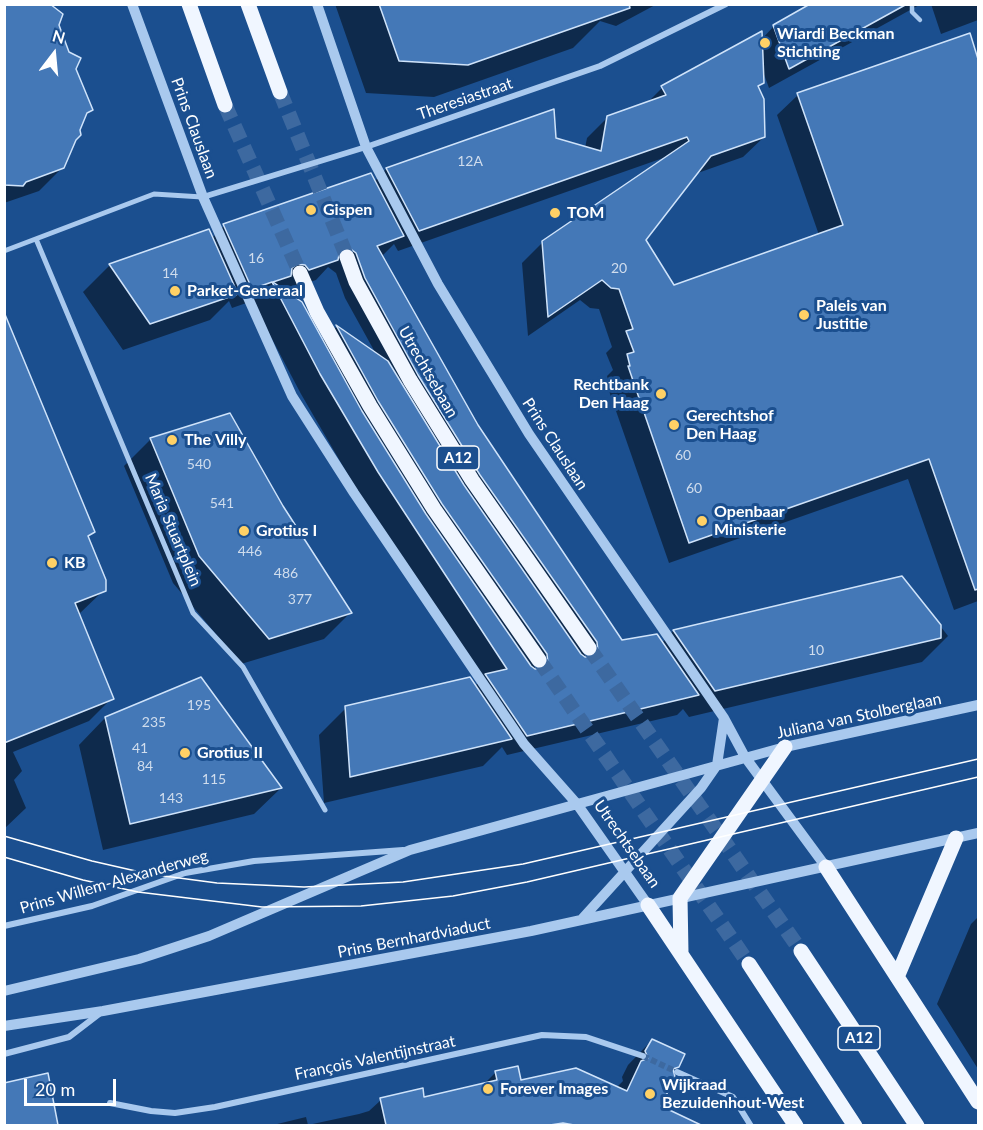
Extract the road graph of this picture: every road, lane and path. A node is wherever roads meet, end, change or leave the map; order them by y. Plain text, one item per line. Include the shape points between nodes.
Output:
1 (132, 4) edge
2 (189, 4) edge
3 (248, 4) edge
4 (317, 4) edge
5 (726, 4) edge
6 (912, 4) edge
7 (920, 20) dead end
8 (280, 92) tunnel mouth
9 (225, 105) tunnel mouth
10 (366, 147) junction
11 (203, 197) junction
12 (36, 239) junction
13 (4, 251) edge
14 (347, 256) tunnel mouth
15 (300, 273) tunnel mouth
16 (589, 648) tunnel mouth
17 (538, 660) tunnel mouth
18 (978, 705) edge
19 (724, 718) junction
20 (785, 747) junction
21 (745, 757) junction
22 (717, 765) junction
23 (762, 781) junction
24 (577, 804) junction
25 (325, 810) dead end
26 (978, 833) edge
27 (956, 838) junction
28 (410, 850) junction
29 (826, 867) junction
30 (626, 873) junction
31 (680, 898) junction
32 (648, 905) junction
33 (581, 920) junction
34 (4, 926) edge
35 (801, 951) tunnel mouth
36 (681, 953) junction
37 (749, 964) tunnel mouth
38 (897, 977) junction
39 (4, 991) edge
40 (103, 1011) junction
41 (4, 1026) edge
42 (4, 1054) edge
43 (643, 1056) tunnel mouth
44 (677, 1072) tunnel mouth
45 (978, 1102) edge
46 (110, 1103) dead end
47 (751, 1125) edge
48 (796, 1125) edge
49 (855, 1125) edge
50 (917, 1125) edge

1 - 11 street, Prins Clauslaan
2 - 9 main road
3 - 8 main road
4 - 10 street, Prins Clauslaan
5 - 10 street, Theresiastraat via 600,66
6 - 7 lane via 912,12
10 - 11 street, Theresiastraat
10 - 19 street, Prins Clauslaan via 438,284 529,434
11 - 12 street via 154,194
11 - 24 street, Prins Clauslaan via 292,396 524,744
12 - 13 street
12 - 25 street, Maria Stuartplein via 193,613 243,667
14 - 16 main road, Utrechtsebaan / A12 via 356,282 410,380 472,480
15 - 17 main road, A12 via 317,312 370,406 434,509
18 - 20 street, Juliana van Stolberglaan
19 - 21 street, Prins Clauslaan
19 - 22 street
20 - 21 street, Juliana van Stolberglaan
20 - 23 main road
21 - 22 street
21 - 23 street, Prins Clauslaan
22 - 24 street
22 - 30 street
23 - 29 street, Prins Clauslaan
23 - 31 main road
24 - 28 street
24 - 30 street, Utrechtsebaan
26 - 27 street
27 - 29 street
27 - 38 main road
28 - 34 street, Prins Willem-Alexanderweg via 254,861 185,873 92,906
28 - 39 street via 208,936 139,959
29 - 31 street, Prins Bernhardviaduct
29 - 38 main road
30 - 32 street, Utrechtsebaan
30 - 33 street
31 - 32 street, Prins Bernhardviaduct
31 - 36 main road
32 - 33 street, Prins Bernhardviaduct
32 - 36 main road
33 - 40 street, Prins Bernhardviaduct
35 - 50 main road, A12
36 - 48 main road
37 - 49 main road
38 - 45 main road
40 - 41 street, Prins Bernhardviaduct
40 - 42 street via 69,1037
43 - 46 street, François Valentijnstraat via 586,1037 542,1035 216,1107 175,1113
44 - 47 street via 733,1097

